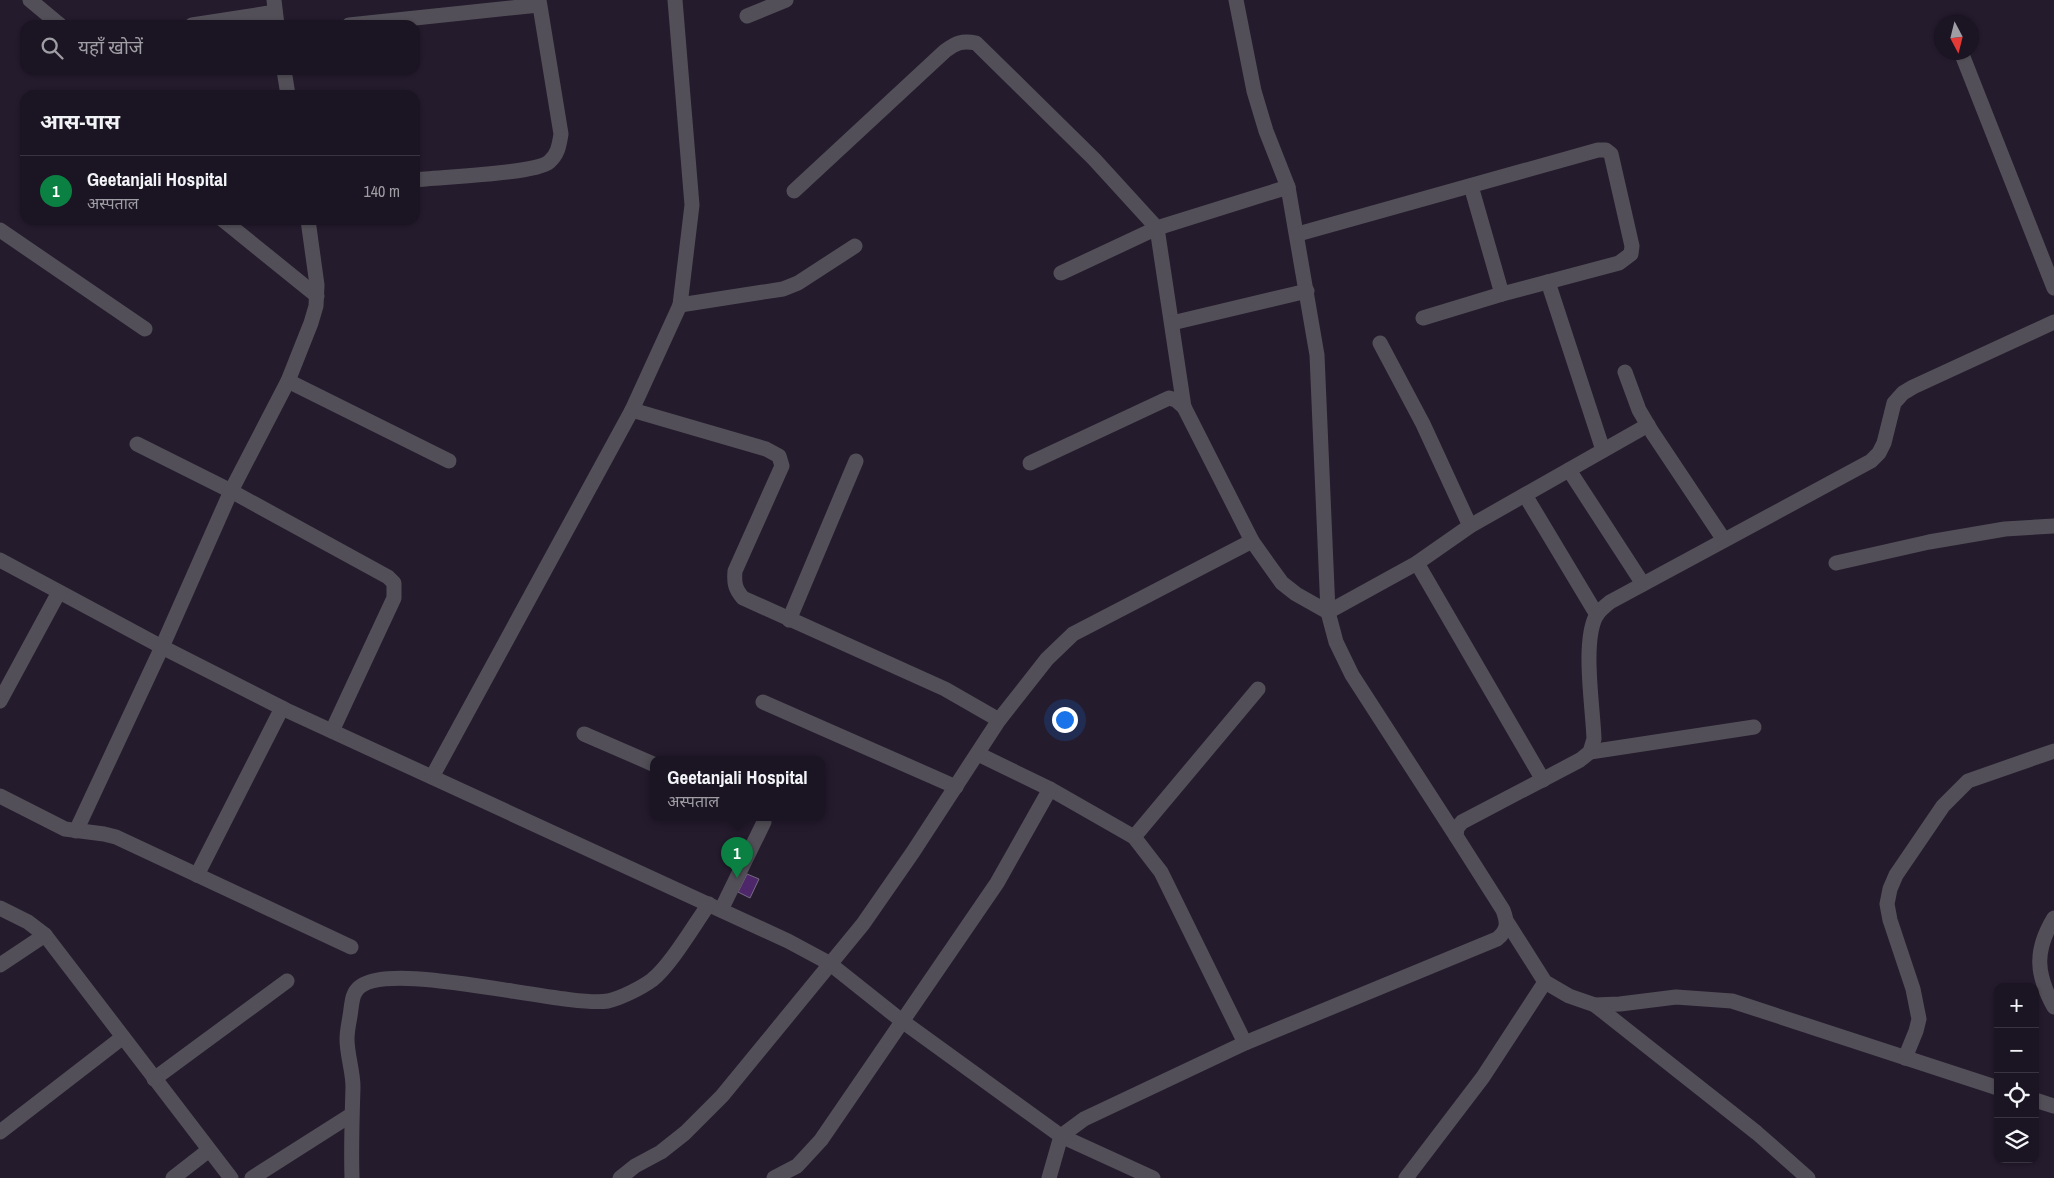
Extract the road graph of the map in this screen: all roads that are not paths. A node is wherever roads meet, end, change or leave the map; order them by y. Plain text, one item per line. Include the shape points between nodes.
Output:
1 (30, 0) edge
2 (675, 0) edge
3 (786, 0) edge
4 (1236, 0) edge
5 (539, 2) edge
6 (275, 12) edge
7 (747, 16) dead end
8 (54, 20) edge
9 (224, 20) edge
10 (390, 20) edge
11 (1964, 60) edge
12 (285, 75) edge
13 (287, 90) edge
14 (420, 180) edge
15 (1471, 186) junction
16 (1288, 187) junction
17 (794, 191) dead end
18 (228, 225) edge
19 (309, 225) edge
20 (1157, 228) junction
21 (0, 230) edge
22 (1298, 234) junction
23 (855, 246) dead end
24 (1061, 273) dead end
25 (1548, 282) junction
26 (2054, 288) edge
27 (1307, 291) junction
28 (1502, 294) junction
29 (317, 296) junction
30 (680, 305) junction
31 (1423, 318) dead end
32 (2054, 322) edge
33 (1172, 323) junction
34 (145, 329) dead end
35 (1380, 343) dead end
36 (1625, 372) dead end
37 (288, 381) junction
38 (1184, 407) junction
39 (632, 410) junction
40 (1648, 425) junction
41 (137, 444) dead end
42 (1603, 450) junction
43 (449, 461) dead end
44 (856, 461) dead end
45 (1030, 463) dead end
46 (1569, 470) junction
47 (231, 491) junction
48 (1525, 495) junction
49 (1470, 526) junction
50 (2054, 526) edge
51 (1724, 540) junction
52 (1252, 541) junction
53 (0, 560) edge
54 (1417, 563) junction
55 (1836, 563) dead end
56 (1643, 584) junction
57 (59, 592) junction
58 (1328, 612) junction
59 (1597, 614) junction
60 (789, 620) junction
61 (162, 647) junction
62 (1258, 689) dead end
63 (0, 701) edge
64 (763, 702) dead end
65 (282, 708) junction
66 (999, 720) junction
67 (1754, 727) dead end
68 (332, 730) junction
69 (584, 734) dead end
70 (2054, 751) edge
71 (1590, 752) junction
72 (978, 754) junction
73 (650, 763) edge
74 (432, 777) junction
75 (1543, 780) junction
76 (956, 787) junction
77 (1050, 788) junction
78 (0, 796) edge
79 (764, 821) edge
80 (76, 831) junction
81 (1456, 836) junction
82 (1134, 837) junction
83 (197, 875) junction
84 (715, 907) junction
85 (0, 908) edge
86 (2054, 918) edge
87 (1507, 922) junction
88 (44, 935) junction
89 (351, 947) dead end
90 (829, 963) junction
91 (0, 965) edge
92 (287, 981) dead end
93 (1545, 982) junction
94 (1595, 1005) junction
95 (2054, 1007) edge
96 (902, 1021) junction
97 (123, 1037) junction
98 (1245, 1043) junction
99 (1904, 1058) junction
100 (154, 1078) junction
101 (1994, 1087) edge
102 (2039, 1101) edge
103 (2054, 1106) edge
104 (351, 1115) junction
105 (0, 1132) edge
106 (1061, 1136) junction
107 (209, 1150) junction
108 (173, 1178) edge
109 (231, 1178) edge
110 (252, 1178) edge
111 (352, 1178) edge
112 (620, 1178) edge
113 (775, 1178) edge
114 (1048, 1178) edge
115 (1153, 1178) edge
116 (1406, 1178) edge
117 (1808, 1178) edge

1 - 8 street
2 - 30 street via 692,205
3 - 7 street
4 - 16 street via 1254,91
5 - 10 street
5 - 14 street via 560,134 559,151 548,163 528,170
6 - 9 street
11 - 26 street
12 - 13 street
15 - 22 street
15 - 25 street via 1598,150 1611,154 1632,246 1631,254 1618,263
15 - 28 street
16 - 20 street
16 - 22 street
17 - 20 street via 945,51 967,41 976,43 1025,90
18 - 29 street
19 - 29 street
20 - 24 street
20 - 33 street
21 - 34 street
22 - 27 street
23 - 30 street via 798,283 782,289
25 - 28 street
25 - 42 street
27 - 33 street
27 - 58 street via 1317,355
28 - 31 street
29 - 37 street via 311,323
30 - 39 street
32 - 51 street via 1903,393 1894,403 1884,443 1871,461
33 - 38 street
35 - 49 street via 1423,424
36 - 40 street
37 - 43 street
37 - 47 street
38 - 45 street via 1169,398
38 - 52 street
39 - 60 street via 766,449 780,456 782,466 735,572 734,583 744,598
39 - 74 street
40 - 42 street
40 - 51 street
41 - 47 street
42 - 46 street
44 - 60 street
46 - 48 street
46 - 56 street
47 - 61 street
47 - 68 street via 394,583 394,598
48 - 49 street
48 - 59 street
49 - 54 street
50 - 55 street via 2005,529
51 - 56 street
52 - 58 street via 1282,583
52 - 66 street via 1073,634 1047,659
53 - 57 street
54 - 58 street
54 - 75 street
56 - 59 street via 1610,602
57 - 61 street
57 - 63 street
58 - 81 street via 1336,642 1352,675
59 - 71 street via 1590,649 1594,739
60 - 66 street via 945,689
61 - 65 street
61 - 80 street
62 - 82 street
64 - 76 street
65 - 68 street
65 - 83 street
66 - 72 street
67 - 71 street
68 - 74 street
69 - 73 street
70 - 99 street via 1968,781 1943,806 1896,875 1887,904 1918,1011 1916,1031
71 - 75 street
72 - 76 street
72 - 77 street
74 - 84 street
75 - 81 street via 1462,822
76 - 90 street via 863,924
77 - 82 street
77 - 96 street via 997,883
78 - 80 street via 55,825
79 - 84 street
80 - 83 street via 116,837
81 - 87 street via 1504,910
82 - 98 street via 1161,872
83 - 89 street
84 - 90 street
84 - 104 street via 652,980 608,1001 430,979 384,979 364,983 353,997 347,1040 353,1087
85 - 88 street via 28,922
86 - 95 street via 2046,932 2039,962 2043,984
87 - 93 street
87 - 98 street via 1505,932 1497,939
88 - 91 street
88 - 97 street
90 - 96 street
90 - 112 street via 722,1096 685,1133
92 - 100 street
93 - 94 street
93 - 116 street via 1482,1078
94 - 99 street via 1676,997 1732,1001
94 - 117 street
96 - 106 street
96 - 113 street via 821,1140 797,1166
97 - 100 street
97 - 105 street
98 - 106 street via 1084,1119
99 - 101 street
100 - 107 street
102 - 103 street
104 - 110 street
104 - 111 street
106 - 114 street
106 - 115 street
107 - 108 street
107 - 109 street

